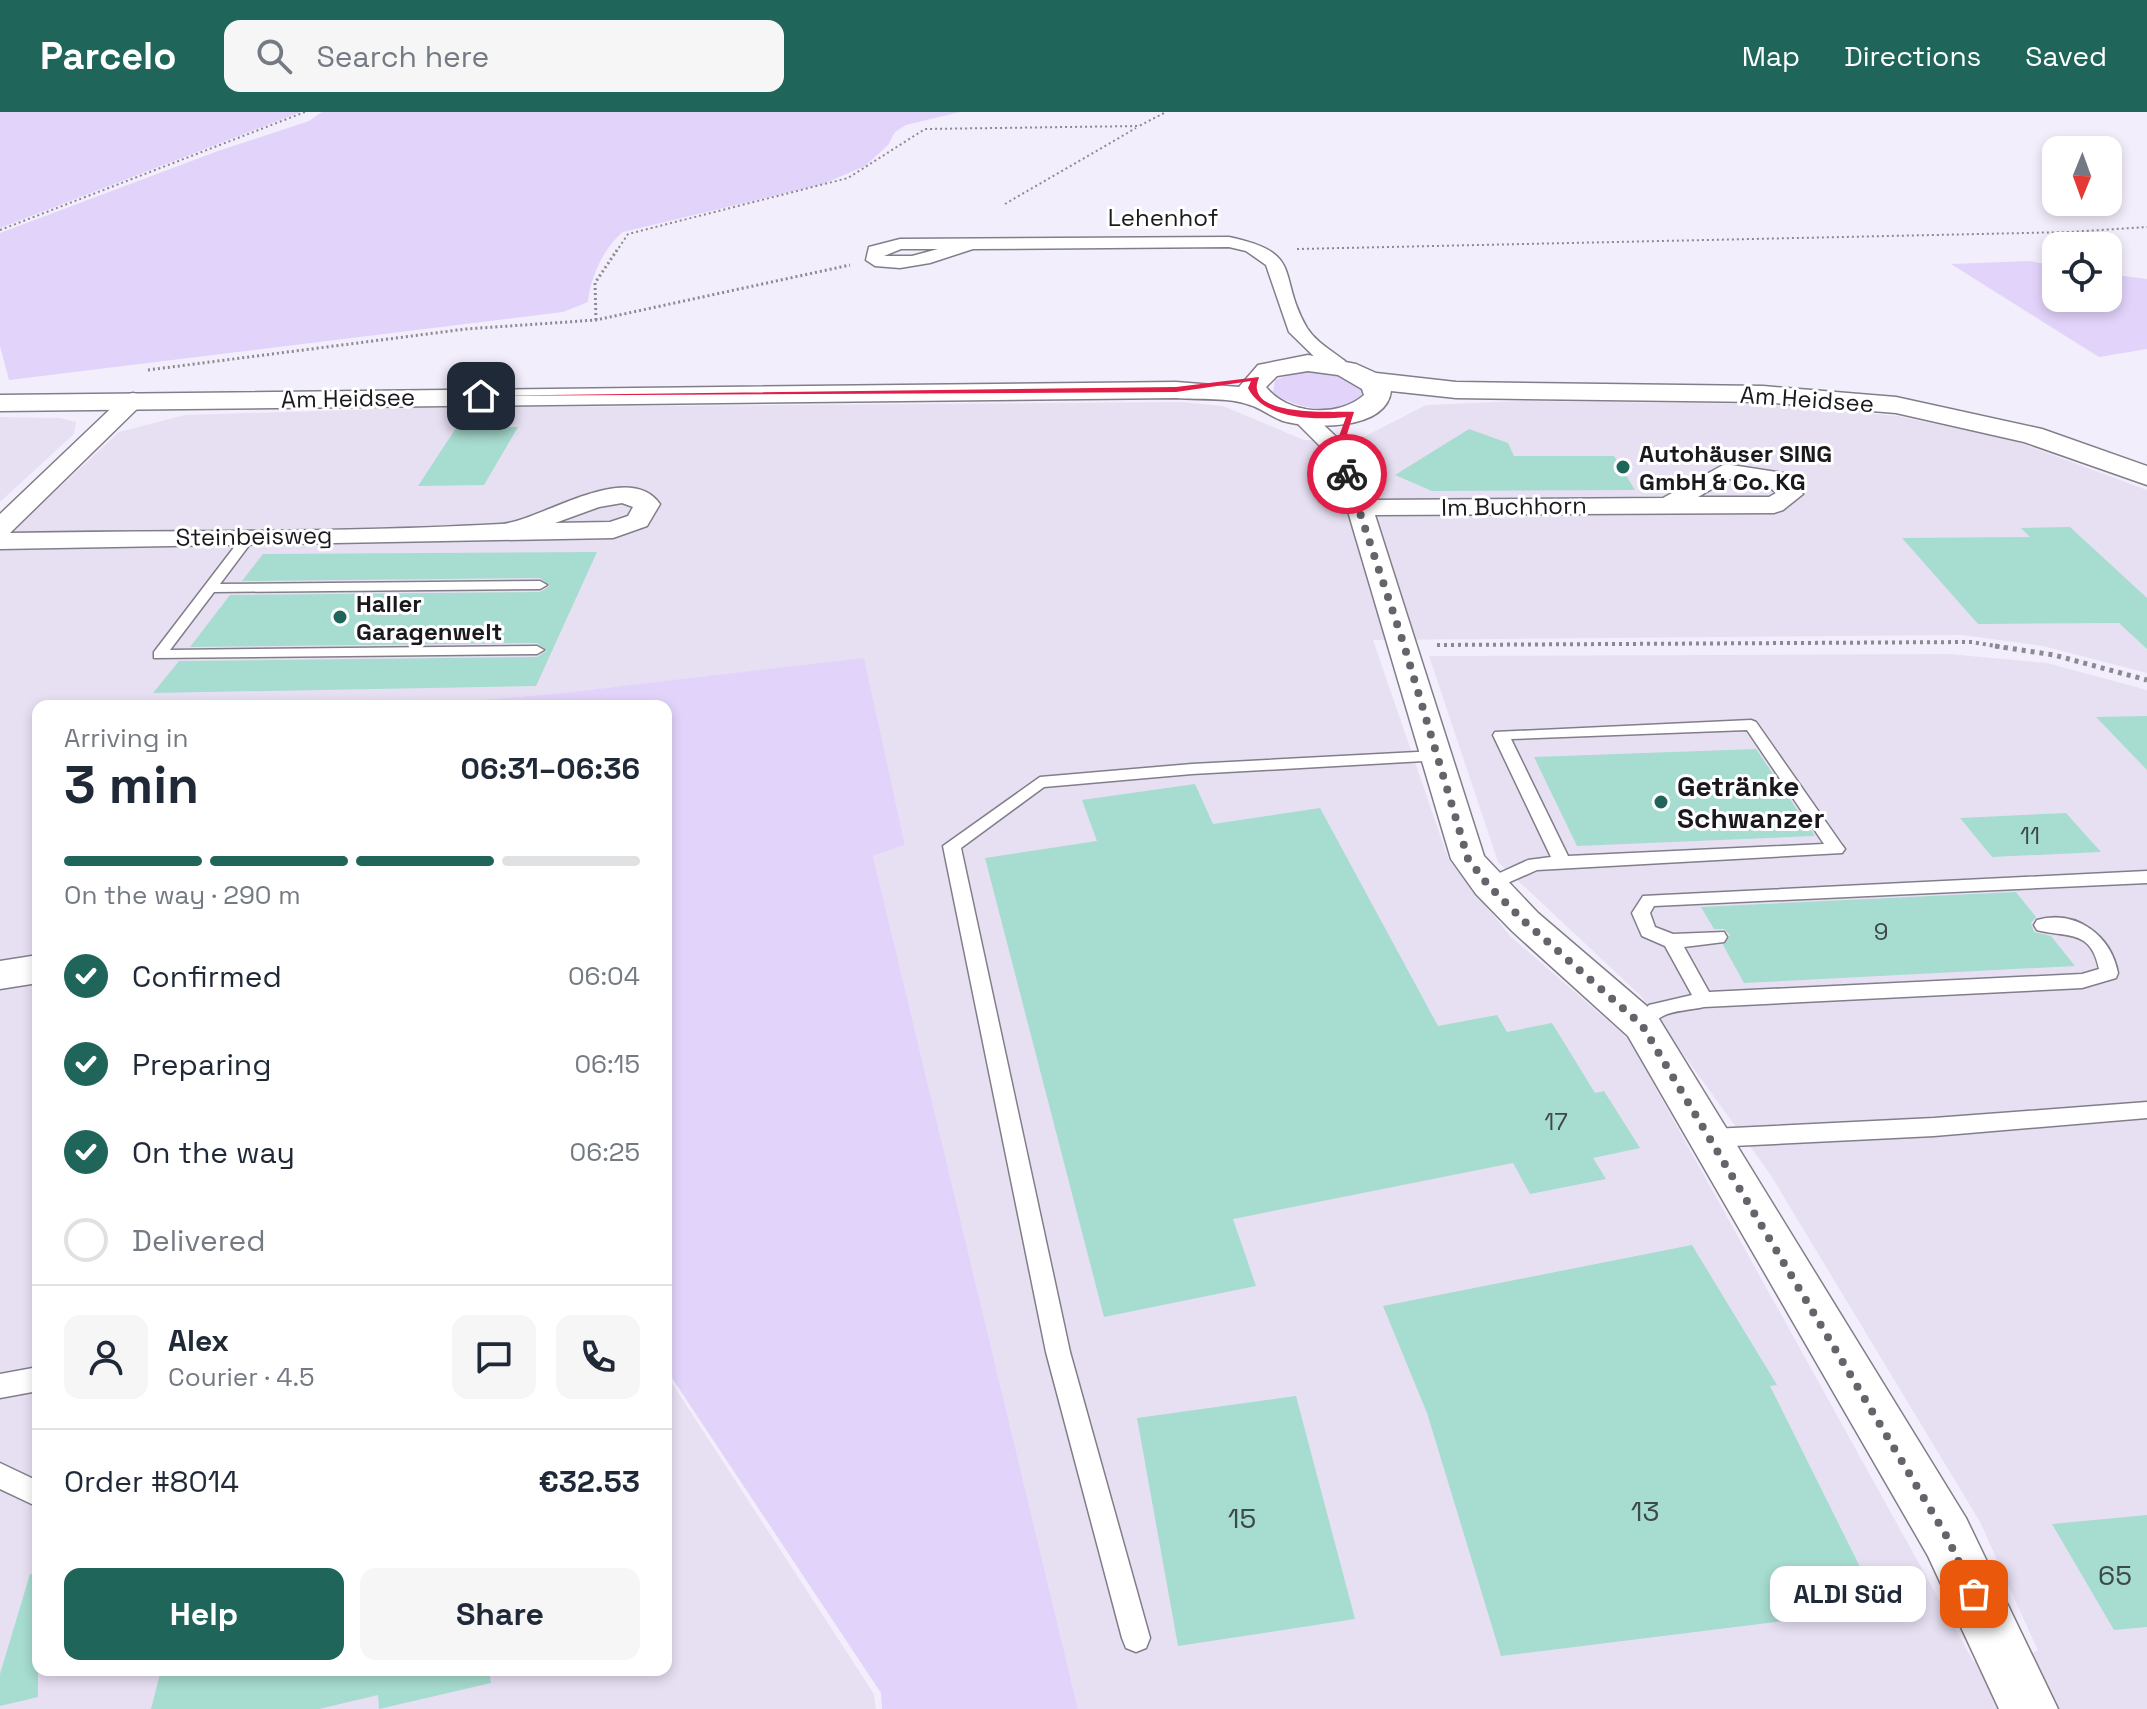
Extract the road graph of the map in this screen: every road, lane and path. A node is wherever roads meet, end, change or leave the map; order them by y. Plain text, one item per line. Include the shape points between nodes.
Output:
1 (305, 112) edge
2 (1166, 112) edge
3 (1139, 126) junction
4 (1005, 204) dead end
5 (2147, 227) edge
6 (0, 230) edge
7 (1287, 253) dead end
8 (875, 260) joint
9 (596, 320) junction
10 (1299, 333) junction
11 (1282, 365) junction
12 (1337, 366) junction
13 (142, 371) dead end
14 (1256, 388) junction
15 (1375, 390) junction
16 (133, 400) junction
17 (0, 403) edge
18 (1300, 415) junction
19 (1345, 432) junction
20 (2147, 476) edge
21 (1668, 505) dead end
22 (1360, 508) junction
23 (0, 528) edge
24 (508, 532) dead end
25 (250, 536) junction
26 (0, 541) edge
27 (540, 585) dead end
28 (211, 588) junction
29 (1404, 645) junction
30 (537, 650) dead end
31 (2147, 680) edge
32 (1436, 756) junction
33 (1562, 863) junction
34 (2146, 877) edge
35 (1488, 885) junction
36 (2043, 925) dead end
37 (1718, 937) dead end
38 (1672, 941) junction
39 (32, 970) edge
40 (0, 975) edge
41 (1704, 1000) junction
42 (1642, 1025) junction
43 (2147, 1110) edge
44 (1712, 1138) junction
45 (32, 1380) edge
46 (0, 1386) edge
47 (0, 1476) edge
48 (32, 1491) edge
49 (1136, 1638) dead end
50 (2029, 1709) edge

1 - 6 path
2 - 3 path
3 - 4 path
3 - 9 path via 925,129 848,178 628,234 595,283
5 - 7 path via 1299,248
8 - 9 path
8 - 10 street, Lehenhof via 896,265 918,262 970,244 1258,246 1273,258
9 - 13 path via 466,329
10 - 11 street
10 - 12 street, Lehenhof
11 - 12 main road
11 - 14 main road
12 - 15 main road
14 - 16 main road, Am Heidsee
14 - 18 main road via 1267,405
15 - 19 main road
15 - 20 main road, Am Heidsee via 1763,394 1896,405 2032,435
16 - 17 main road, Am Heidsee
16 - 23 street
18 - 19 main road
18 - 19 street
19 - 22 street
21 - 22 street, Im Buchhorn
22 - 29 street
24 - 25 street, Steinbeisweg
25 - 26 street, Steinbeisweg
25 - 28 lane
27 - 28 lane
28 - 30 lane via 159,655
29 - 31 path via 1972,642 2054,655
29 - 32 street
32 - 35 street via 1468,859
32 - 49 lane via 1040,782 952,846 1058,1352
33 - 33 lane via 1501,735 1751,725 1836,849
33 - 35 lane via 1534,864
34 - 38 lane via 1649,900 1641,913 1648,931
35 - 42 street
36 - 41 lane via 2067,925 2096,940 2107,953 2109,973 2082,981
37 - 38 lane
38 - 41 lane
39 - 40 street
41 - 42 lane via 1656,1010
42 - 44 street
43 - 44 lane
44 - 50 street via 1947,1537
45 - 46 lane
47 - 48 lane

